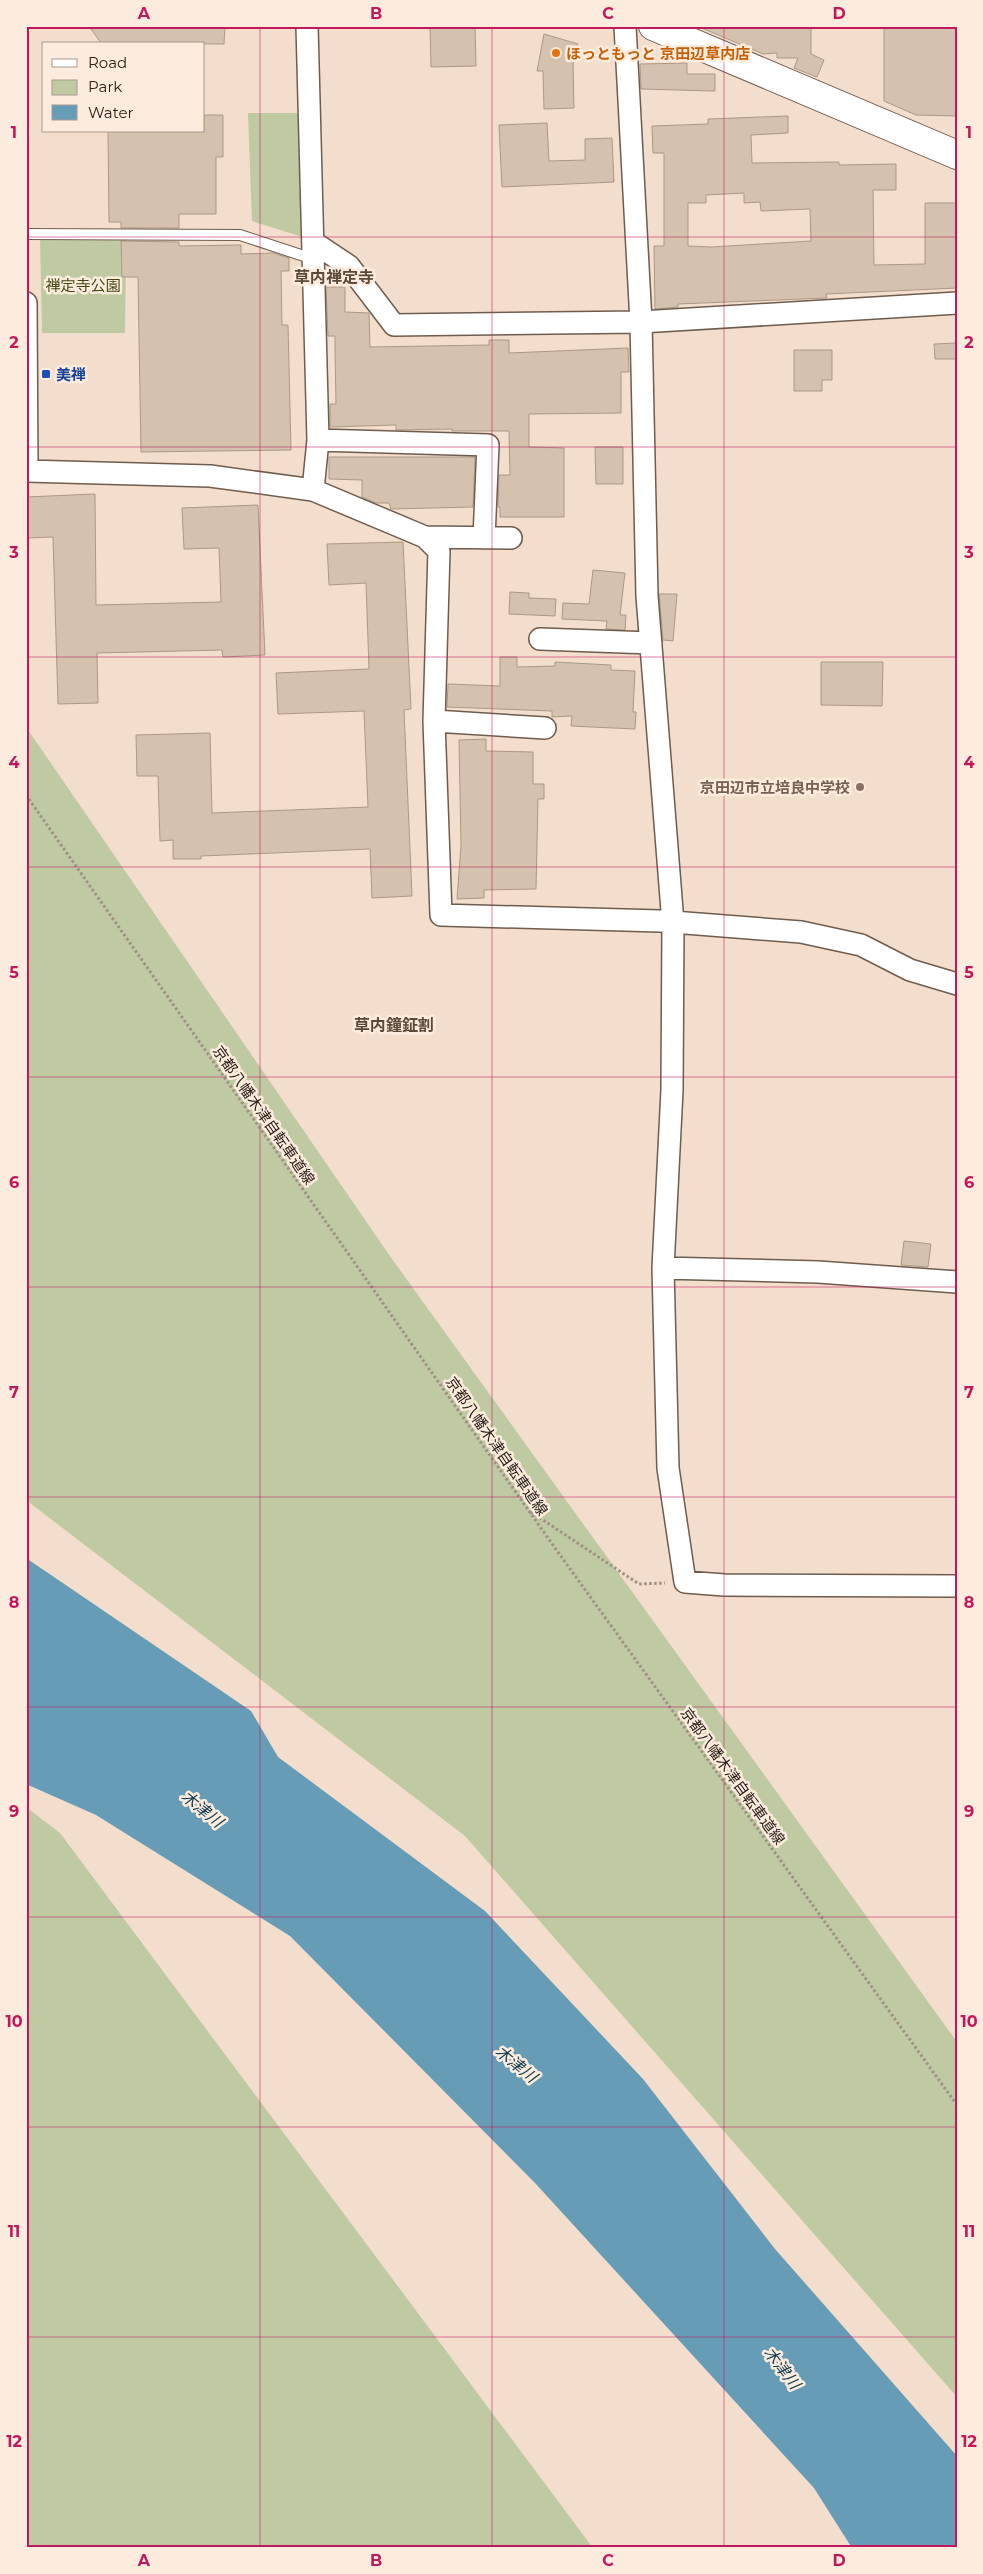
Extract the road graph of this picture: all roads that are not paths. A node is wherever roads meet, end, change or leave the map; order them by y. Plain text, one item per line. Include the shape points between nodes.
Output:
1 (307, 26) edge
2 (625, 26) edge
3 (653, 26) edge
4 (957, 155) edge
5 (26, 234) edge
6 (313, 251) junction
7 (26, 303) edge
8 (957, 303) edge
9 (641, 322) junction
10 (318, 440) junction
11 (27, 471) edge
12 (313, 490) junction
13 (425, 537) junction
14 (484, 538) junction
15 (512, 538) dead end
16 (540, 639) dead end
17 (651, 643) junction
18 (434, 721) junction
19 (545, 728) dead end
20 (673, 923) junction
21 (957, 984) edge
22 (663, 1268) junction
23 (957, 1282) edge
24 (957, 1586) edge

1 - 6 street
2 - 9 street
3 - 4 street
5 - 6 lane via 240,235
6 - 9 street via 349,266 394,326
6 - 10 street
7 - 11 street
8 - 9 street
9 - 17 street via 647,596
10 - 12 street
10 - 14 street via 488,445
11 - 12 street via 210,476
12 - 13 street
13 - 14 street
13 - 18 street via 439,551
14 - 15 street
16 - 17 street
17 - 20 street
18 - 19 street
18 - 20 street via 441,915
20 - 21 street via 801,932 860,945 910,970
20 - 22 street via 672,1090
22 - 23 street via 818,1272
22 - 24 street via 668,1468 685,1582

